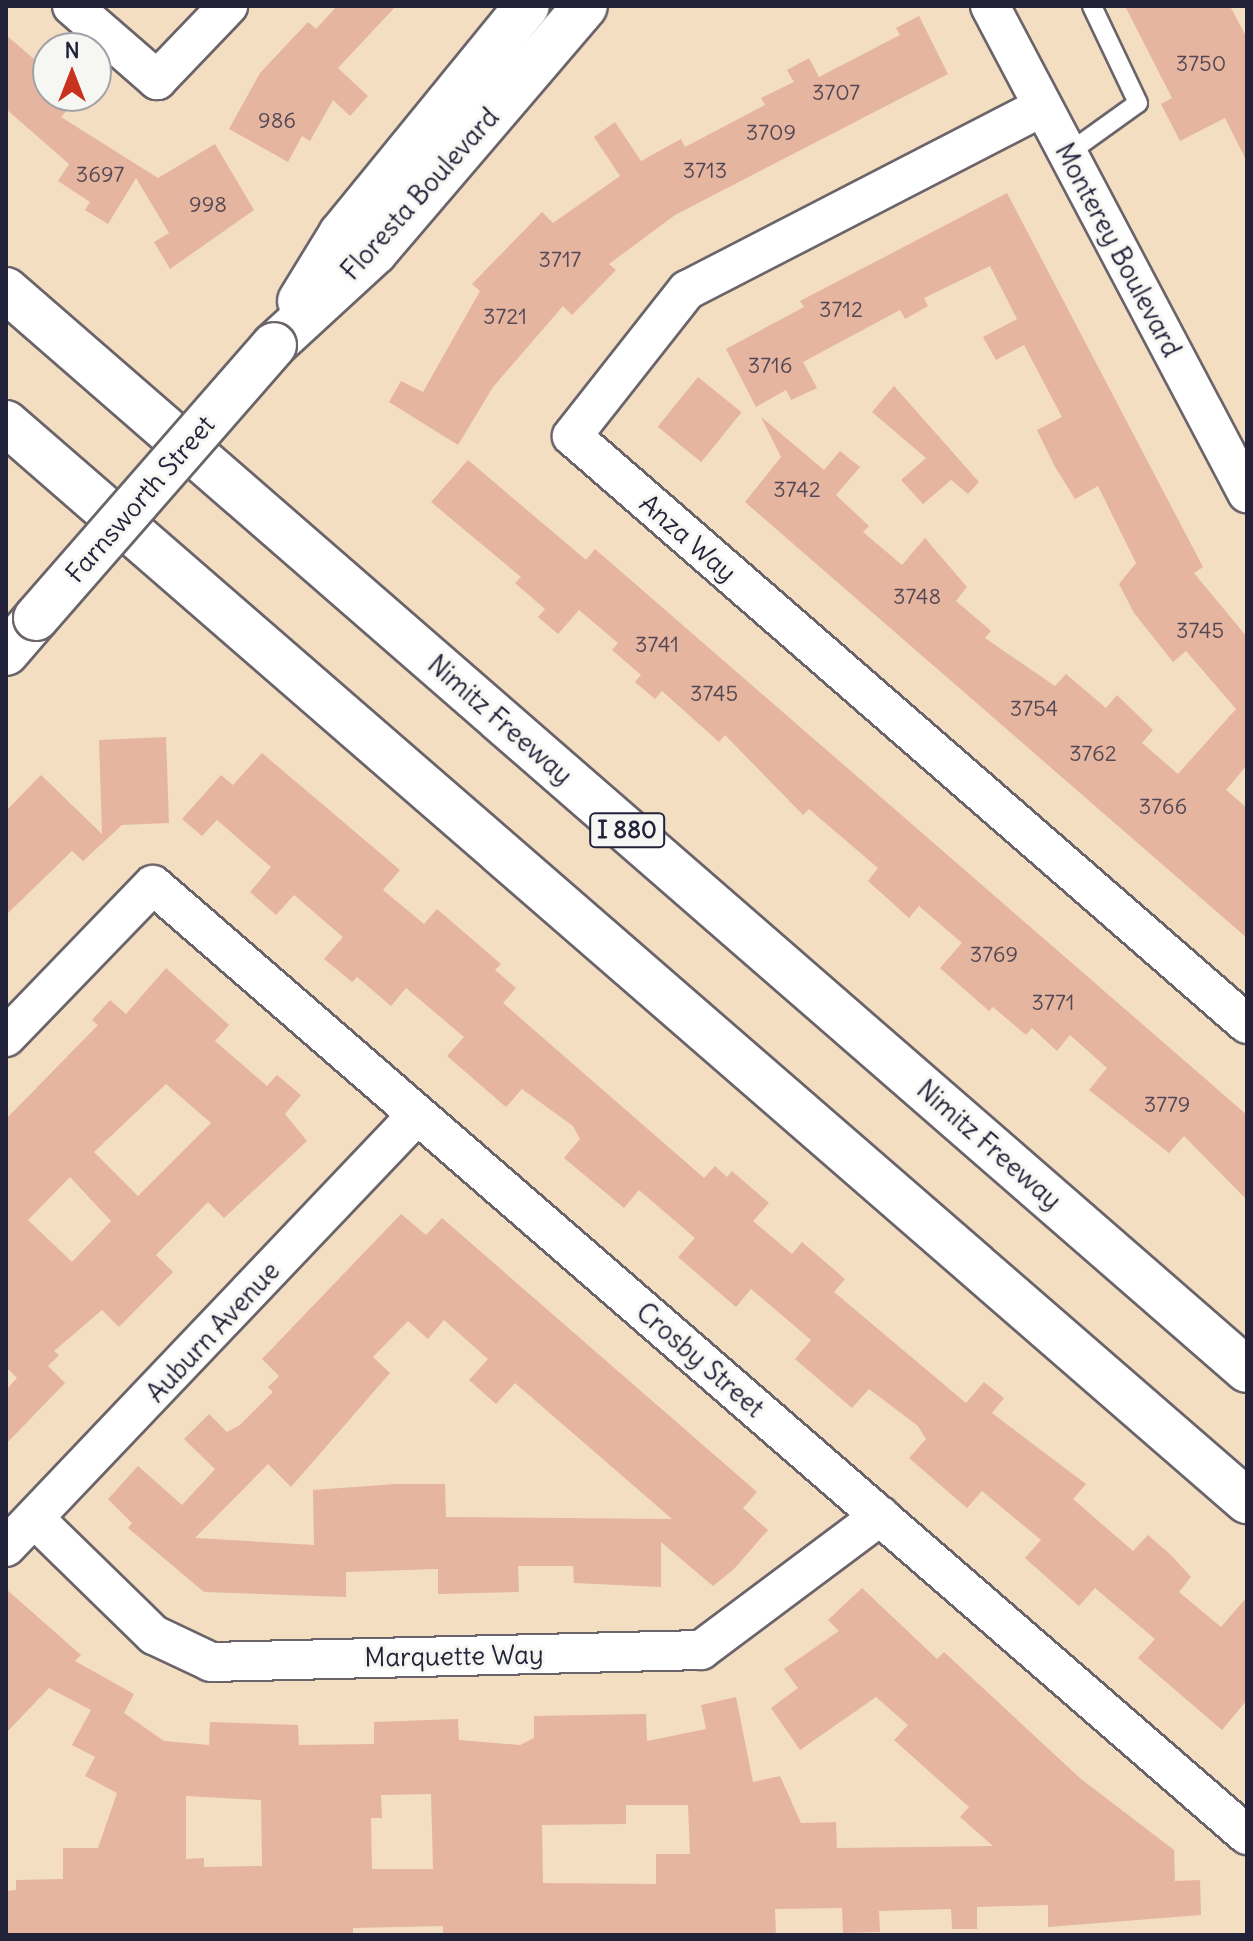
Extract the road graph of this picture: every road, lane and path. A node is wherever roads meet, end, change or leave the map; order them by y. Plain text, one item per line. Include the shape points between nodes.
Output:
1 (72, 6) edge
2 (228, 6) edge
3 (527, 6) edge
4 (585, 6) edge
5 (990, 6) edge
6 (1092, 6) edge
7 (1042, 107) junction
8 (1067, 154) junction
9 (6, 290) edge
10 (274, 345) junction
11 (6, 423) edge
12 (1247, 493) edge
13 (6, 653) edge
14 (1247, 1024) edge
15 (6, 1037) edge
16 (417, 1115) junction
17 (1247, 1370) edge
18 (1247, 1501) edge
19 (880, 1516) junction
20 (36, 1520) junction
21 (6, 1547) edge
22 (1247, 1835) edge

1 - 2 street via 157,80
3 - 10 main road, Floresta Boulevard via 341,234
4 - 10 main road, Floresta Boulevard via 375,252
5 - 7 street, Monterey Boulevard
6 - 8 lane via 1138,103
7 - 8 street, Monterey Boulevard
7 - 14 street, Anza Way via 687,290 572,436
8 - 12 street, Monterey Boulevard
9 - 17 main road, Nimitz Freeway / I 880
10 - 13 main road, Farnsworth Street, bridge
11 - 18 main road
15 - 16 street, Crosby Street via 153,885
16 - 19 street, Crosby Street
16 - 20 street, Auburn Avenue
19 - 20 street, Marquette Way via 701,1650 211,1662 154,1635
19 - 22 street, Crosby Street
20 - 21 street, Auburn Avenue

